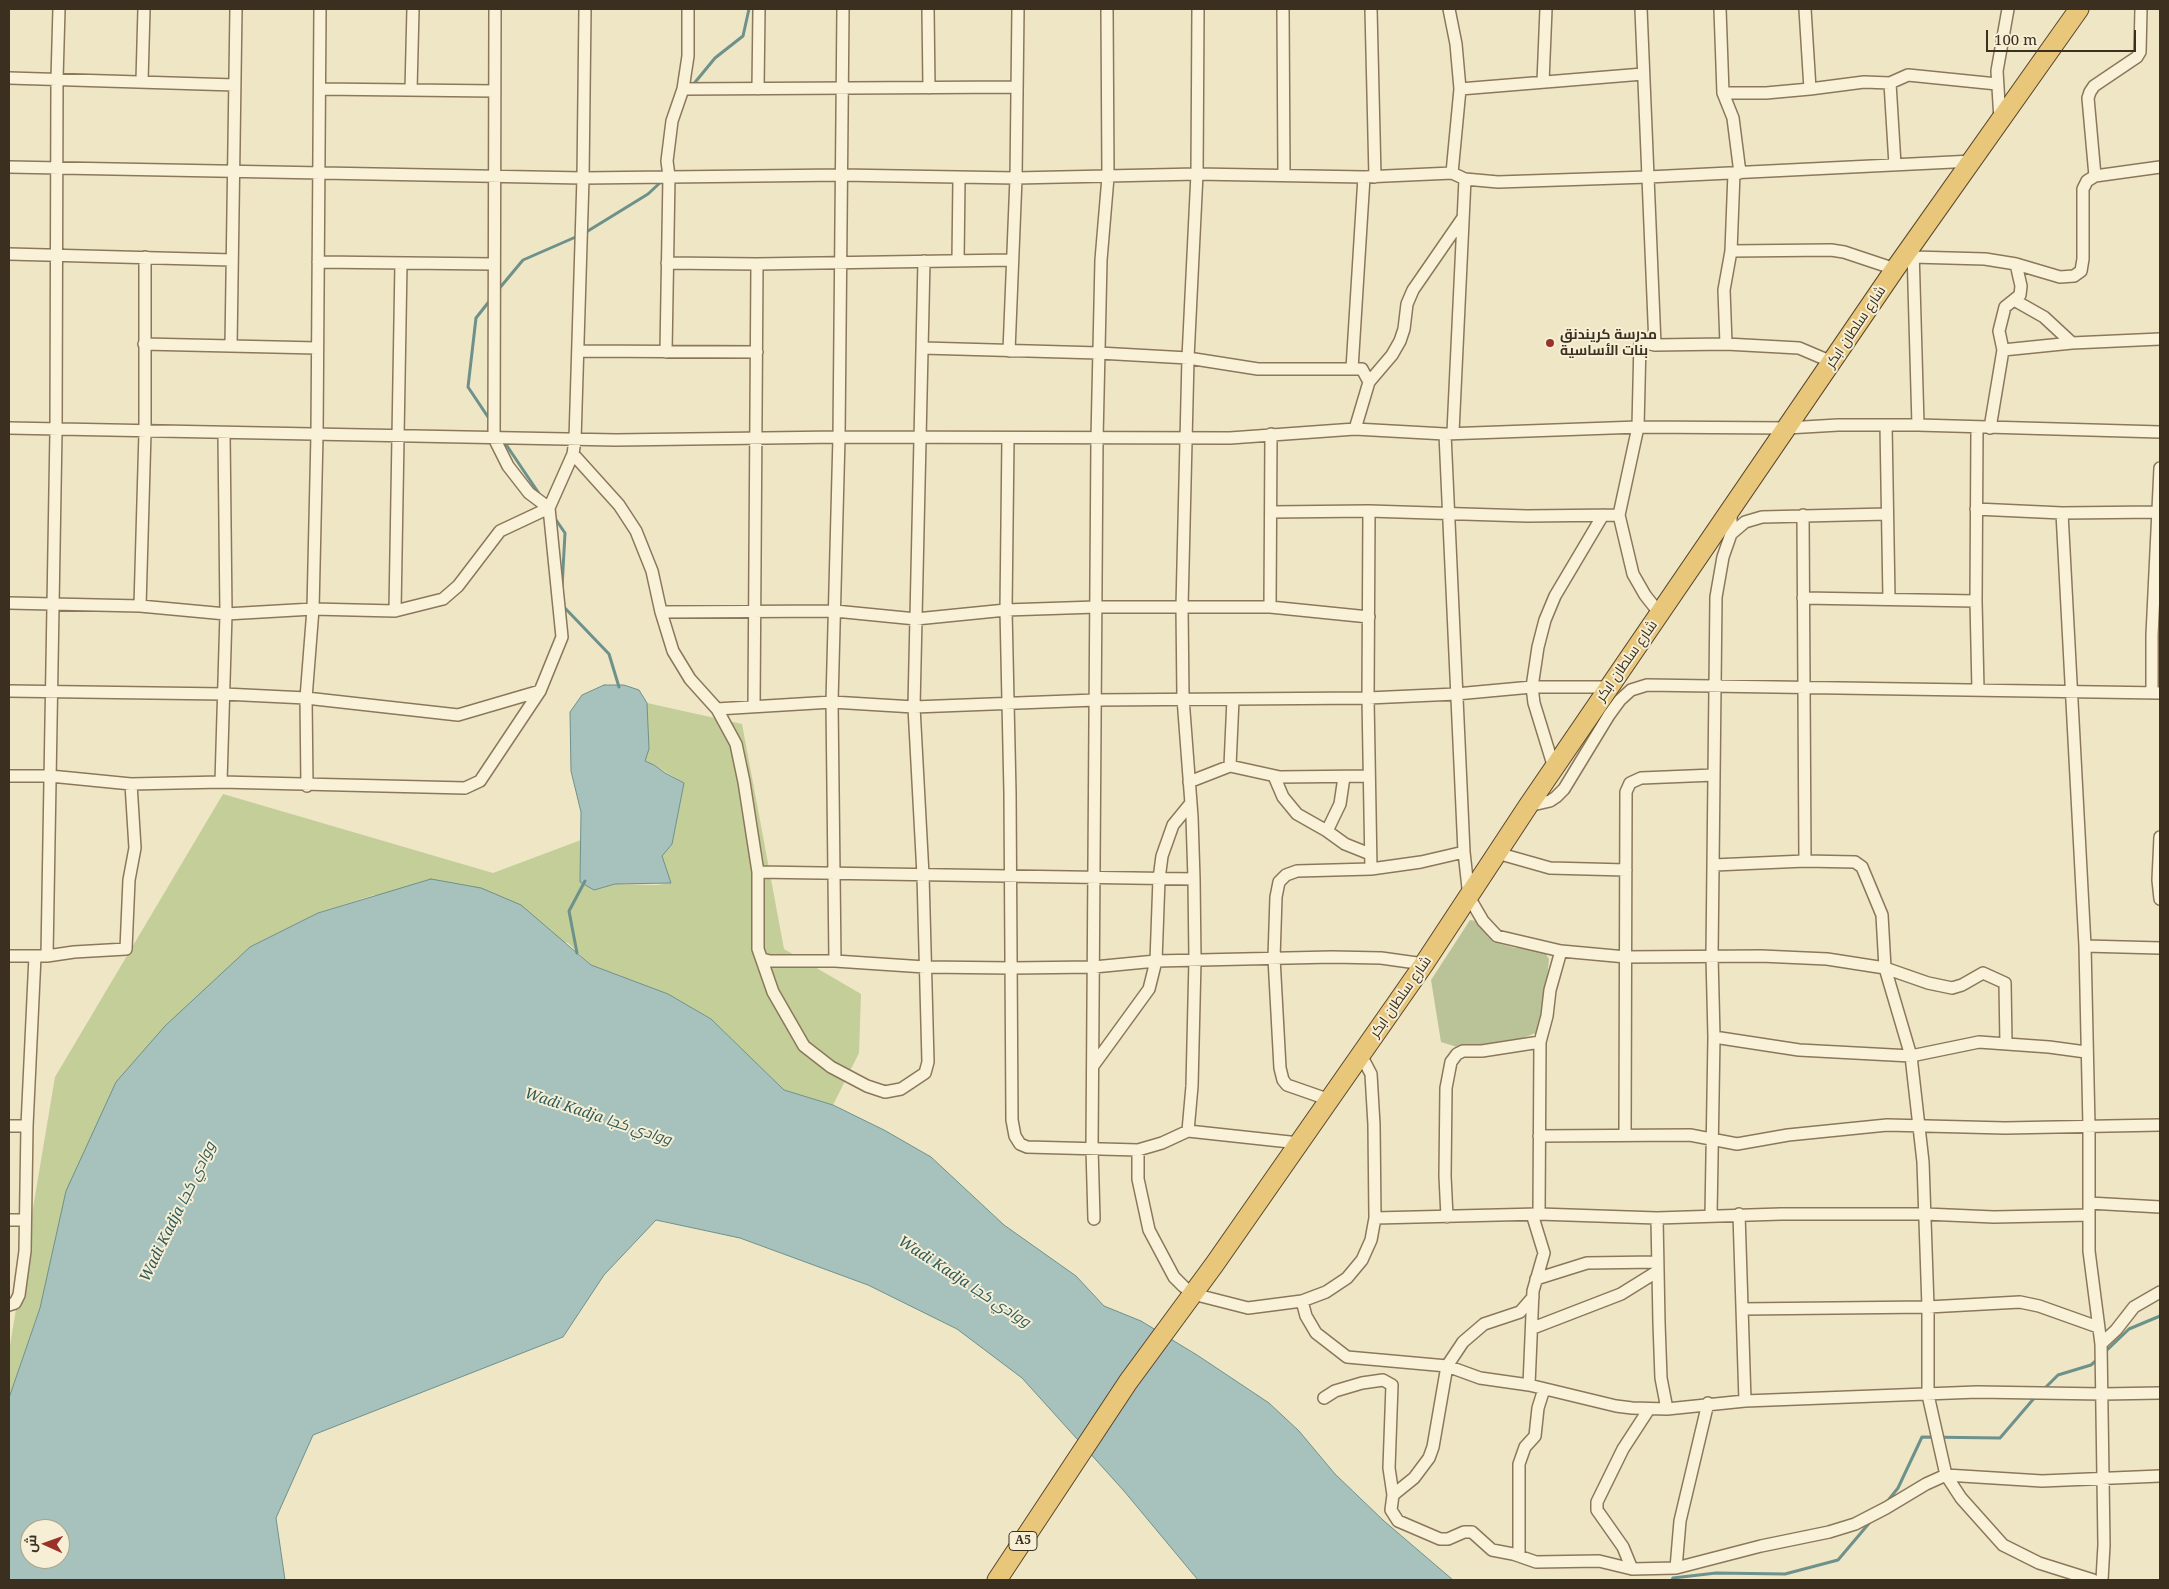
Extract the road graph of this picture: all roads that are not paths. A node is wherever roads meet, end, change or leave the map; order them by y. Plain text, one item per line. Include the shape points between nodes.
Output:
1 (59, 9) edge
2 (144, 9) edge
3 (236, 9) edge
4 (320, 9) edge
5 (413, 9) edge
6 (495, 9) edge
7 (585, 9) edge
8 (688, 9) edge
9 (759, 9) edge
10 (843, 9) edge
11 (928, 9) edge
12 (1018, 9) edge
13 (1107, 9) edge
14 (1198, 9) edge
15 (1283, 9) edge
16 (1371, 9) edge
17 (1449, 9) edge
18 (1546, 9) edge
19 (1641, 9) edge
20 (1720, 9) edge
21 (1805, 9) edge
22 (2008, 9) edge
23 (2079, 9) edge
24 (2141, 9) edge
25 (1643, 74) junction
26 (9, 78) edge
27 (57, 79) junction
28 (142, 81) junction
29 (1543, 82) junction
30 (1890, 83) junction
31 (235, 84) junction
32 (1997, 84) junction
33 (1017, 87) junction
34 (929, 88) junction
35 (320, 89) junction
36 (683, 89) junction
37 (758, 89) junction
38 (842, 89) junction
39 (1460, 89) junction
40 (1810, 89) junction
41 (411, 90) junction
42 (495, 91) junction
43 (1723, 93) junction
44 (2000, 122) junction
45 (1973, 161) junction
46 (1895, 165) junction
47 (9, 167) edge
48 (2160, 167) edge
49 (56, 168) junction
50 (234, 171) junction
51 (319, 173) junction
52 (1452, 173) junction
53 (1737, 173) junction
54 (1197, 174) junction
55 (841, 175) junction
56 (1284, 175) junction
57 (669, 176) junction
58 (1108, 176) junction
59 (2095, 176) junction
60 (494, 177) junction
61 (1370, 177) junction
62 (583, 178) junction
63 (959, 178) junction
64 (1016, 178) junction
65 (1648, 178) junction
66 (1465, 179) junction
67 (1462, 218) junction
68 (1731, 251) junction
69 (1913, 251) junction
70 (9, 254) edge
71 (56, 255) junction
72 (145, 257) junction
73 (232, 260) junction
74 (1012, 260) junction
75 (924, 261) junction
76 (958, 261) junction
77 (318, 262) junction
78 (841, 262) junction
79 (401, 263) junction
80 (667, 263) junction
81 (494, 264) junction
82 (757, 264) junction
83 (2016, 264) junction
84 (1895, 269) junction
85 (2014, 300) junction
86 (2160, 339) edge
87 (2072, 343) junction
88 (144, 344) junction
89 (1726, 344) junction
90 (1655, 345) junction
91 (231, 346) junction
92 (317, 348) junction
93 (923, 348) junction
94 (2003, 350) junction
95 (578, 351) junction
96 (666, 352) junction
97 (757, 352) junction
98 (1009, 352) junction
99 (1098, 353) junction
100 (1188, 358) junction
101 (1832, 362) junction
102 (1352, 369) junction
103 (1369, 382) junction
104 (1886, 425) junction
105 (1918, 425) junction
106 (1638, 427) junction
107 (9, 428) edge
108 (1787, 428) junction
109 (1978, 428) junction
110 (1990, 428) junction
111 (1355, 429) junction
112 (56, 431) junction
113 (145, 432) junction
114 (2160, 432) edge
115 (1449, 433) junction
116 (224, 434) junction
117 (1271, 434) junction
118 (317, 435) junction
119 (399, 436) junction
120 (839, 437) junction
121 (494, 438) junction
122 (757, 438) junction
123 (1008, 438) junction
124 (1186, 438) junction
125 (920, 439) junction
126 (1097, 439) junction
127 (576, 440) junction
128 (573, 454) junction
129 (2160, 468) edge
130 (549, 508) junction
131 (1730, 509) junction
132 (1976, 509) junction
133 (1370, 511) junction
134 (1271, 512) junction
135 (2157, 512) junction
136 (2062, 513) junction
137 (1449, 514) junction
138 (1887, 514) junction
139 (1603, 515) junction
140 (1619, 515) junction
141 (1803, 516) junction
142 (1732, 534) junction
143 (2157, 592) edge
144 (1803, 598) junction
145 (1888, 600) junction
146 (1976, 601) junction
147 (9, 603) edge
148 (52, 604) junction
149 (140, 606) junction
150 (1182, 606) junction
151 (1096, 607) junction
152 (1270, 607) junction
153 (313, 610) junction
154 (1006, 610) junction
155 (395, 611) junction
156 (754, 611) junction
157 (835, 611) junction
158 (661, 612) junction
159 (226, 614) junction
160 (1660, 614) junction
161 (1369, 617) junction
162 (916, 619) junction
163 (1532, 686) junction
164 (1716, 686) junction
165 (1610, 687) junction
166 (1804, 687) junction
167 (1978, 690) junction
168 (2071, 690) junction
169 (9, 691) edge
170 (51, 691) junction
171 (540, 691) junction
172 (2156, 693) edge
173 (224, 694) junction
174 (1456, 694) junction
175 (306, 698) junction
176 (1183, 698) junction
177 (1368, 698) junction
178 (1233, 699) junction
179 (1095, 700) junction
180 (832, 702) junction
181 (1009, 704) junction
182 (754, 706) junction
183 (914, 707) junction
184 (717, 709) junction
185 (1230, 766) junction
186 (1554, 768) junction
187 (1714, 775) junction
188 (9, 776) edge
189 (50, 776) junction
190 (1274, 776) junction
191 (1369, 776) junction
192 (1344, 777) junction
193 (221, 782) junction
194 (1189, 782) junction
195 (132, 784) junction
196 (307, 786) junction
197 (1191, 803) junction
198 (1528, 806) junction
199 (1327, 831) junction
200 (2160, 836) edge
201 (1464, 852) junction
202 (1497, 853) junction
203 (1370, 854) junction
204 (1805, 861) junction
205 (1714, 865) junction
206 (1371, 869) junction
207 (1626, 870) junction
208 (758, 872) junction
209 (834, 874) junction
210 (923, 875) junction
211 (1011, 876) junction
212 (1093, 877) junction
213 (1159, 879) junction
214 (1194, 879) junction
215 (1469, 897) junction
216 (2160, 899) edge
217 (2085, 946) junction
218 (2160, 948) edge
219 (1561, 952) junction
220 (9, 956) edge
221 (41, 956) junction
222 (1712, 956) junction
223 (1626, 957) junction
224 (1274, 958) junction
225 (762, 959) junction
226 (1195, 960) junction
227 (835, 961) junction
228 (1156, 961) junction
229 (1424, 964) junction
230 (925, 967) junction
231 (1094, 967) junction
232 (1012, 968) junction
233 (1885, 968) junction
234 (1714, 1037) junction
235 (1540, 1042) junction
236 (2006, 1044) junction
237 (2086, 1052) junction
238 (1361, 1055) junction
239 (1911, 1056) junction
240 (1093, 1066) junction
241 (1330, 1100) junction
242 (1920, 1124) junction
243 (2160, 1125) edge
244 (9, 1126) edge
245 (27, 1126) junction
246 (2089, 1127) junction
247 (1188, 1131) junction
248 (1625, 1134) junction
249 (1538, 1136) junction
250 (1711, 1137) junction
251 (1299, 1143) junction
252 (1092, 1148) junction
253 (1138, 1150) junction
254 (2160, 1207) edge
255 (2089, 1209) junction
256 (1535, 1214) junction
257 (1740, 1214) junction
258 (1925, 1214) junction
259 (1710, 1216) junction
260 (1448, 1217) junction
261 (1375, 1218) junction
262 (1657, 1218) junction
263 (1094, 1219) dead end
264 (9, 1220) edge
265 (24, 1220) junction
266 (1658, 1266) junction
267 (1536, 1279) junction
268 (2160, 1292) edge
269 (1193, 1294) junction
270 (1533, 1297) junction
271 (1302, 1301) junction
272 (9, 1305) edge
273 (1928, 1307) junction
274 (1742, 1309) junction
275 (2098, 1326) junction
276 (1532, 1328) junction
277 (2101, 1344) junction
278 (1447, 1366) junction
279 (1528, 1385) junction
280 (1544, 1388) junction
281 (2160, 1393) edge
282 (2103, 1394) junction
283 (1928, 1395) junction
284 (1324, 1398) dead end
285 (1745, 1401) junction
286 (1708, 1403) junction
287 (1649, 1409) junction
288 (1666, 1409) junction
289 (1946, 1475) junction
290 (2160, 1476) edge
291 (2103, 1478) junction
292 (1393, 1495) junction
293 (1519, 1556) junction
294 (1632, 1568) junction
295 (1676, 1568) junction
296 (998, 1580) edge
297 (2093, 1580) edge
298 (2102, 1580) edge

1 - 27 street
2 - 28 street
3 - 31 street
4 - 35 street
5 - 41 street
6 - 42 street
7 - 62 street
8 - 36 street via 688,56
9 - 37 street
10 - 38 street
11 - 34 street
12 - 33 street
13 - 58 street
14 - 54 street
15 - 56 street
16 - 61 street
17 - 39 street
18 - 29 street
19 - 25 street
20 - 43 street
21 - 40 street
22 - 32 street
23 - 44 highway, شارع سلطان ابكر
24 - 59 street via 2140,52 2094,86 2088,98
25 - 29 street
25 - 65 street
26 - 27 street
27 - 28 street
27 - 49 street
28 - 31 street
29 - 39 street
30 - 32 street via 1908,75
30 - 40 street via 1864,82
30 - 46 street
31 - 50 street
32 - 44 street
33 - 34 street
33 - 64 street
34 - 38 street
35 - 41 street
35 - 51 street
36 - 37 street
36 - 57 street via 668,145
37 - 38 street
38 - 55 street
39 - 52 street
40 - 43 street
41 - 42 street
42 - 60 street
43 - 53 street via 1733,118
44 - 45 highway, شارع سلطان ابكر
45 - 46 street
45 - 69 highway, شارع سلطان ابكر
46 - 53 street
47 - 49 street
48 - 59 street
49 - 50 street
49 - 71 street
50 - 51 street
50 - 73 street
51 - 60 street
51 - 77 street
52 - 61 street
52 - 66 street
53 - 65 street
53 - 68 street
54 - 56 street
54 - 58 street
54 - 100 street
55 - 57 street
55 - 63 street
55 - 78 street
56 - 61 street
57 - 62 street
57 - 80 street
58 - 64 street
58 - 99 street
59 - 83 street via 2083,189 2081,271 2074,276 2060,277
60 - 62 street
60 - 81 street
61 - 102 street
62 - 95 street
63 - 64 street
63 - 76 street
64 - 74 street
65 - 66 street via 1498,182
65 - 90 street
66 - 67 street
67 - 103 street via 1413,290 1400,341
67 - 115 street
68 - 84 street via 1831,250
68 - 89 street via 1724,290
69 - 83 street
69 - 84 highway, شارع سلطان ابكر
69 - 105 street
70 - 71 street
71 - 72 street
71 - 112 street
72 - 73 street
72 - 88 street
73 - 91 street
74 - 76 street
74 - 98 street
75 - 76 street
75 - 78 street
75 - 93 street
77 - 79 street
77 - 92 street
78 - 82 street
78 - 120 street
79 - 81 street
79 - 119 street
80 - 82 street
80 - 96 street
81 - 121 street
82 - 97 street
83 - 85 street via 2021,286 2020,294
84 - 101 highway, شارع سلطان ابكر
85 - 87 street via 2044,317
85 - 94 street via 2005,307 1999,331
86 - 87 street
87 - 94 street
88 - 91 street
88 - 113 street
89 - 90 street
89 - 101 street via 1799,348
90 - 106 street via 1640,342
91 - 92 street
92 - 118 street
93 - 98 street
93 - 125 street
94 - 110 street
95 - 96 street
95 - 127 street
96 - 97 street
97 - 122 street
98 - 99 street
99 - 100 street
99 - 126 street
100 - 102 street via 1258,369
100 - 124 street
101 - 108 highway, شارع سلطان ابكر
102 - 103 street via 1362,369
103 - 111 street
104 - 105 street
104 - 108 street
104 - 138 street
105 - 109 street
106 - 108 street
106 - 115 street
106 - 140 street
107 - 112 street
108 - 131 highway, شارع سلطان ابكر
109 - 110 street
109 - 132 street
110 - 114 street
111 - 115 street
111 - 117 street
112 - 113 street
112 - 148 street
113 - 116 street
113 - 149 street
115 - 137 street
116 - 118 street
116 - 159 street
117 - 124 street
117 - 134 street
118 - 119 street
118 - 153 street
119 - 121 street
119 - 155 street
120 - 122 street
120 - 125 street
120 - 157 street
121 - 127 street
121 - 130 street via 508,466 529,493
122 - 127 street
122 - 156 street
123 - 125 street
123 - 126 street
123 - 154 street
124 - 126 street
124 - 150 street
125 - 162 street
126 - 151 street
127 - 128 street
128 - 130 street
128 - 158 street via 619,505 636,531 652,571
129 - 135 street
130 - 155 street via 500,531 458,586 443,599
130 - 171 street via 562,637
131 - 142 street
131 - 160 highway, شارع سلطان ابكر
132 - 136 street
132 - 146 street
133 - 134 street
133 - 137 street
133 - 161 street
134 - 152 street
135 - 136 street
135 - 143 street
136 - 168 street
137 - 139 street
137 - 174 street
138 - 141 street
138 - 145 street
139 - 140 street
139 - 163 street via 1552,604 1540,638
140 - 160 street via 1633,574
141 - 142 street via 1757,517 1744,522
141 - 144 street
142 - 164 street via 1722,557 1716,597
143 - 172 street
144 - 145 street
144 - 166 street
145 - 146 street
146 - 167 street
147 - 148 street
148 - 149 street
148 - 170 street
149 - 159 street
150 - 151 street
150 - 152 street
150 - 176 street
151 - 154 street
151 - 179 street
152 - 161 street
153 - 155 street
153 - 159 street
153 - 175 street
154 - 162 street
154 - 181 street
156 - 157 street
156 - 158 street
156 - 182 street
157 - 162 street
157 - 180 street
158 - 184 street via 673,651 690,679
159 - 173 street
160 - 165 highway, شارع سلطان ابكر
161 - 177 street
162 - 183 street
163 - 165 street
163 - 174 street
163 - 186 street
164 - 166 street
164 - 187 street
164 - 198 street via 1646,685 1631,690 1609,715 1564,789 1550,801
165 - 186 highway, شارع سلطان ابكر
166 - 167 street
166 - 204 street
167 - 168 street
168 - 172 street
168 - 217 street
169 - 170 street
170 - 173 street
170 - 189 street
171 - 175 street via 458,715
171 - 196 street via 480,780 465,788
173 - 175 street
173 - 193 street
174 - 177 street
174 - 201 street
175 - 196 street
176 - 178 street
176 - 179 street
176 - 194 street
177 - 178 street
177 - 191 street
178 - 185 street
179 - 181 street
179 - 212 street
180 - 182 street
180 - 183 street
180 - 209 street
181 - 183 street
181 - 211 street
182 - 184 street
183 - 210 street
184 - 208 street via 736,744
185 - 190 street
185 - 194 street
186 - 198 highway, شارع سلطان ابكر
187 - 205 street
187 - 207 street via 1641,778 1630,783 1624,808
188 - 189 street
189 - 195 street
189 - 221 street
190 - 192 street
190 - 199 street via 1283,797 1297,814
191 - 192 street
191 - 203 street
192 - 199 street via 1340,804
193 - 195 street
193 - 196 street
194 - 197 street
195 - 221 street via 135,848 129,880 126,949
197 - 213 street via 1168,835
197 - 214 street
198 - 202 highway, شارع سلطان ابكر
199 - 203 street via 1345,844
200 - 216 street
201 - 206 street
201 - 215 street
202 - 207 street via 1550,868
202 - 215 highway, شارع سلطان ابكر
203 - 206 street
204 - 205 street
204 - 233 street via 1856,862 1862,867 1882,915
205 - 222 street
206 - 224 street via 1297,871 1286,875 1279,882 1276,897
207 - 223 street
208 - 209 street
208 - 225 street via 758,949
209 - 210 street
209 - 227 street
210 - 211 street
210 - 230 street
211 - 212 street
211 - 232 street
212 - 213 street
212 - 231 street
213 - 214 street
213 - 228 street
214 - 226 street
215 - 219 street via 1483,921 1498,936
215 - 229 highway, شارع سلطان ابكر
217 - 218 street
217 - 237 street
219 - 223 street
219 - 235 street
220 - 221 street
221 - 245 street
222 - 223 street
222 - 233 street via 1827,959
222 - 234 street
223 - 248 street
224 - 226 street
224 - 229 street via 1361,957
224 - 241 street via 1283,1080 1291,1087
225 - 227 street
225 - 230 street via 773,992 804,1046 832,1068 885,1092 900,1089 926,1073
226 - 228 street
226 - 247 street
227 - 230 street
228 - 231 street
228 - 240 street via 1144,996
229 - 238 highway, شارع سلطان ابكر
230 - 232 street
231 - 232 street
231 - 240 street
232 - 252 street via 1012,1120 1015,1136 1027,1148
233 - 236 street via 1946,987 1962,985 1982,972 2005,983
233 - 239 street
234 - 239 street via 1799,1050
234 - 250 street
235 - 249 street
235 - 260 street via 1463,1051 1451,1062 1446,1088
236 - 237 street
236 - 239 street via 1979,1042
237 - 246 street
238 - 241 highway, شارع سلطان ابكر
238 - 261 street via 1371,1074
239 - 242 street
240 - 252 street
241 - 251 highway, شارع سلطان ابكر
242 - 246 street
242 - 250 street via 1788,1135 1737,1144
242 - 258 street
243 - 246 street
244 - 245 street
245 - 265 street
246 - 255 street
247 - 251 street
247 - 253 street
248 - 249 street
248 - 250 street
249 - 256 street
250 - 259 street
251 - 269 highway, شارع سلطان ابكر
252 - 253 street
252 - 263 street
253 - 269 street via 1138,1178 1149,1230 1174,1277
254 - 255 street
255 - 258 street via 1994,1217
255 - 275 street via 2092,1281
256 - 260 street
256 - 262 street
256 - 267 street via 1544,1253
257 - 258 street
257 - 259 street
257 - 274 street
258 - 273 street
259 - 262 street
260 - 261 street
261 - 271 street via 1371,1240 1362,1260 1347,1278 1326,1292
262 - 266 street
264 - 265 street
265 - 272 street via 25,1251 19,1295 16,1303
266 - 267 street via 1587,1263
266 - 276 street via 1621,1294
266 - 288 street
267 - 270 street
268 - 277 street via 2134,1307
269 - 271 street via 1248,1308
269 - 296 highway, شارع سلطان ابكر / A5 via 1128,1382
270 - 276 street
270 - 278 street via 1520,1312 1484,1324 1463,1342
271 - 278 street via 1316,1333 1346,1357
273 - 274 street
273 - 275 street via 2020,1302
273 - 283 street
274 - 285 street
275 - 277 street
276 - 279 street
277 - 282 street
278 - 279 street via 1480,1378
278 - 292 street via 1429,1458 1414,1478
279 - 280 street
280 - 287 street via 1616,1406
280 - 293 street via 1535,1436 1523,1451 1519,1464
281 - 282 street
282 - 283 street via 1977,1392
282 - 291 street
283 - 285 street
283 - 289 street
284 - 292 street via 1362,1383 1383,1380 1392,1385 1389,1468
285 - 286 street
286 - 288 street
286 - 295 street via 1680,1521
287 - 288 street
287 - 294 street via 1597,1502 1597,1510 1623,1547
289 - 291 street via 2042,1481
289 - 295 street via 1855,1524
289 - 297 street via 1961,1498 2003,1545 2039,1563
290 - 291 street
291 - 298 street
292 - 293 street via 1392,1514 1405,1524 1440,1539 1472,1532 1492,1550
293 - 294 street via 1536,1562 1599,1561
294 - 295 street

